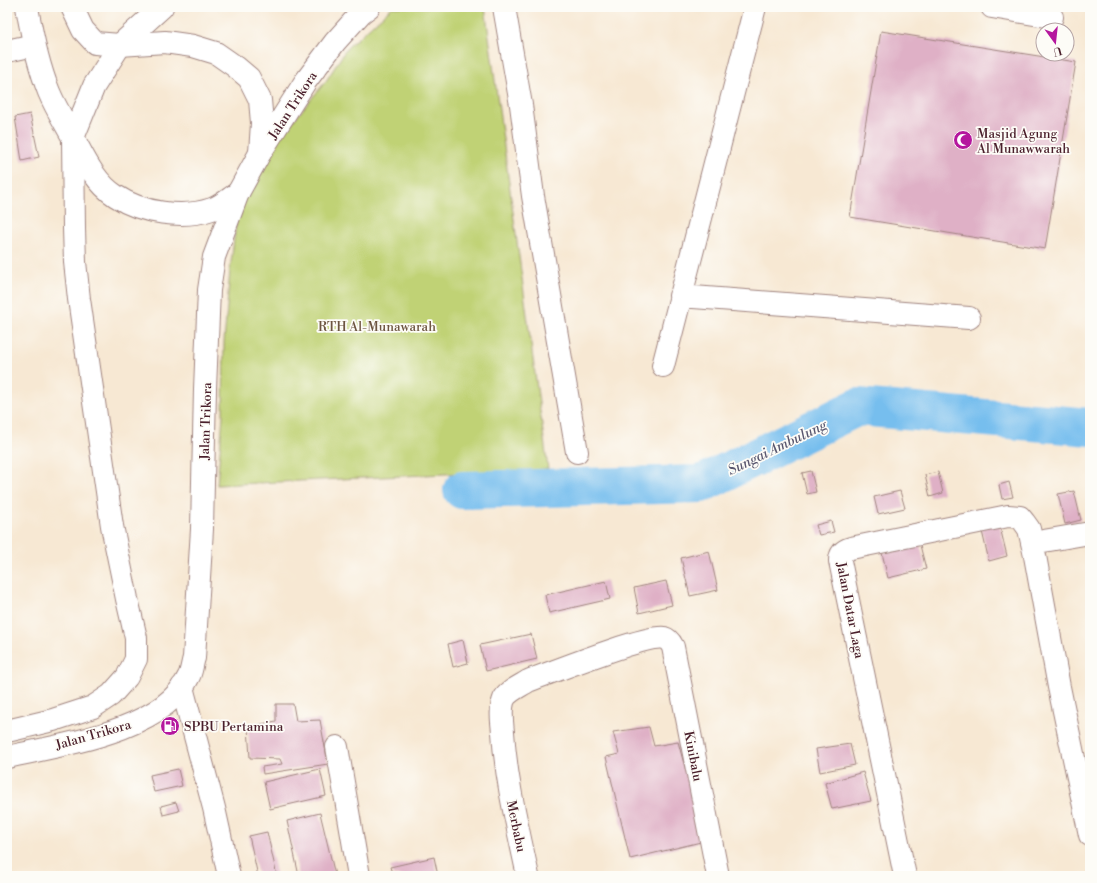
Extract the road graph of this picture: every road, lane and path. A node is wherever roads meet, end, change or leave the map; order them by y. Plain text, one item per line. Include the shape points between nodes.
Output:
1 (27, 7) edge
2 (72, 7) edge
3 (162, 7) edge
4 (369, 7) edge
5 (504, 7) edge
6 (755, 7) edge
7 (992, 7) edge
8 (1052, 17) dead end
9 (34, 45) junction
10 (120, 45) junction
11 (7, 51) edge
12 (73, 138) junction
13 (260, 153) junction
14 (238, 193) junction
15 (680, 296) junction
16 (969, 318) dead end
17 (663, 366) dead end
18 (577, 452) dead end
19 (1090, 533) edge
20 (1032, 543) junction
21 (666, 639) joint
22 (182, 687) junction
23 (7, 731) edge
24 (337, 747) dead end
25 (7, 757) edge
26 (1090, 835) edge
27 (229, 876) edge
28 (359, 876) edge
29 (528, 876) edge
30 (718, 876) edge
31 (905, 876) edge

1 - 9 street
2 - 10 street via 82,30 95,43
3 - 10 street, Jalan Trikora
4 - 13 street, Jalan Trikora via 335,42 305,82
5 - 18 street
6 - 15 street
7 - 8 street
9 - 11 street
9 - 12 street via 49,92
10 - 12 street, Jalan Trikora via 94,86
10 - 13 street via 165,42 193,46 216,53 236,66 249,78 260,100
12 - 14 street via 87,164 102,183 115,196 138,207 165,213 187,213 213,209
12 - 23 street, Jalan Trikora via 74,242 79,299 112,526 136,638 136,659 127,677 111,695 93,707
13 - 14 street, Jalan Trikora
14 - 22 street, Jalan Trikora via 214,257 210,290 202,529 194,658 190,675
15 - 16 street
15 - 17 street
19 - 20 street
20 - 26 street
20 - 31 street, Jalan Datar Laga via 1029,529 1020,517 1008,516 851,548 841,555 845,589
21 - 29 street, Merbabu via 640,642 528,681 505,697 502,717 507,776
21 - 30 street, Kinibalu via 673,647
22 - 25 street, Jalan Trikora via 170,701 145,718 116,730
22 - 27 street
24 - 28 street

